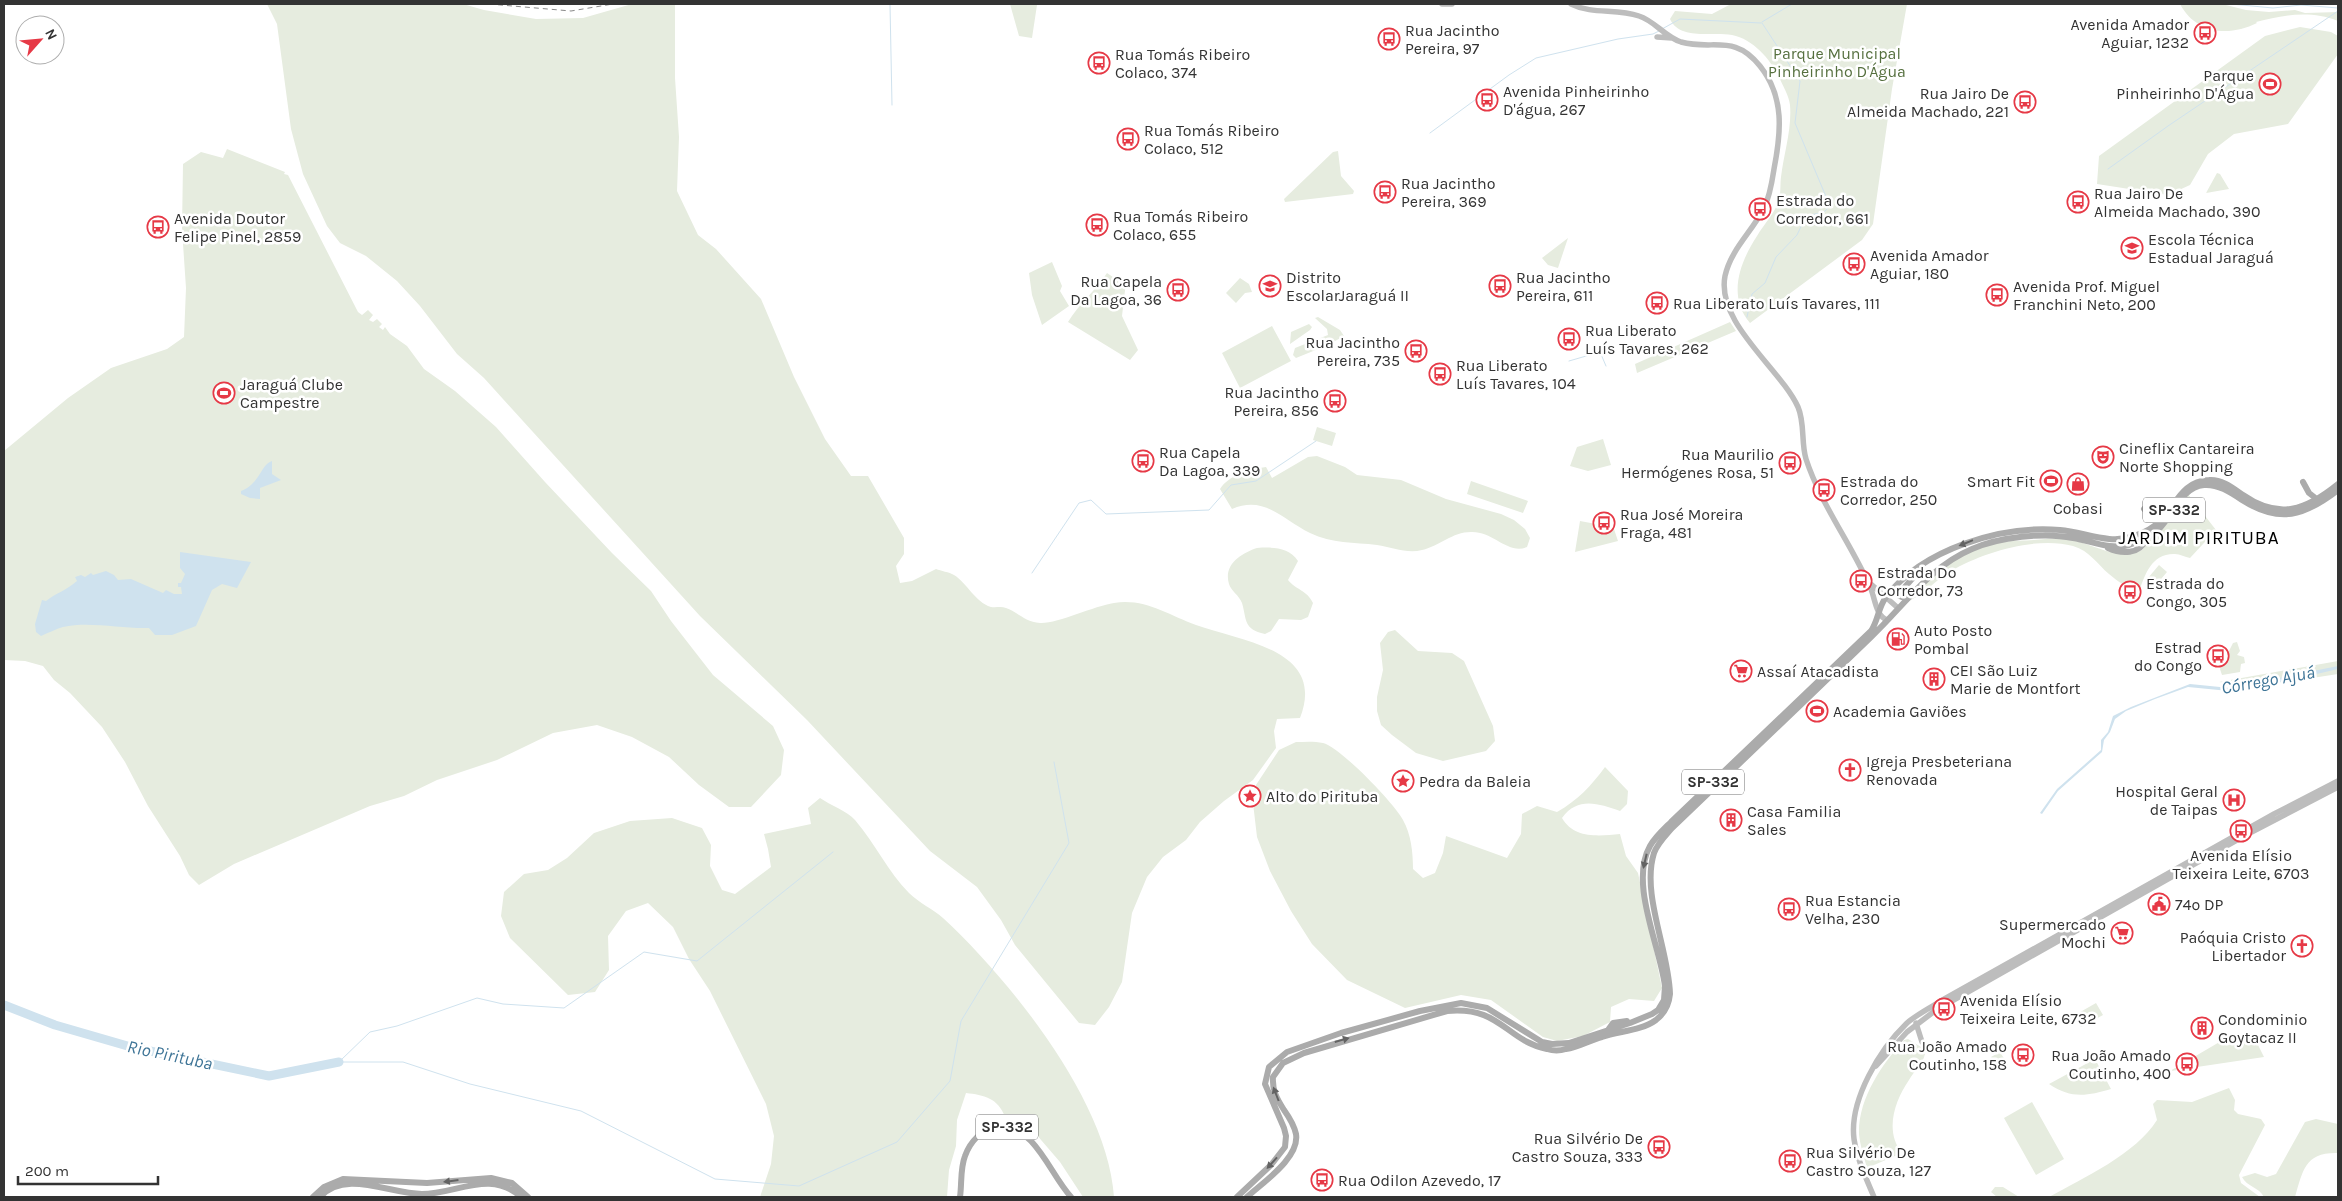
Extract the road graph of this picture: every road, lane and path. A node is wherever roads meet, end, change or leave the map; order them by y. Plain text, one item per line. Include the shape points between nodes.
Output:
1 (1442, 4) edge
2 (1452, 4) edge
3 (1570, 4) edge
4 (1657, 37) dead end
5 (1673, 38) junction
6 (2303, 482) dead end
7 (2338, 484) edge
8 (2338, 490) edge
9 (2318, 500) junction
10 (2144, 509) dead end
11 (2159, 522) junction
12 (1837, 523) junction
13 (2146, 535) junction
14 (1925, 565) junction
15 (1932, 575) junction
16 (1886, 597) junction
17 (1898, 608) junction
18 (1878, 610) junction
19 (1887, 620) junction
20 (2338, 781) edge
21 (2338, 787) edge
22 (1916, 1023) junction
23 (1922, 1042) dead end
24 (1875, 1066) junction
25 (1279, 1117) junction
26 (1296, 1138) junction
27 (312, 1197) edge
28 (320, 1197) edge
29 (520, 1197) edge
30 (528, 1197) edge
31 (960, 1197) edge
32 (1072, 1197) edge
33 (1237, 1197) edge
34 (1247, 1197) edge
35 (1874, 1197) edge

1 - 2 main road
3 - 5 main road via 1590,11 1641,17
4 - 5 main road
5 - 12 main road via 1683,42 1726,44 1740,49 1760,65 1773,88 1780,129 1771,188 1765,207 1730,261 1725,291 1734,318 1798,408 1805,457
6 - 9 main road
7 - 9 main road, SP-332
8 - 13 main road, SP-332 via 2312,508 2291,515 2260,510 2218,487 2199,486 2187,493 2160,529
9 - 11 main road, SP-332 via 2300,508 2273,509 2259,505 2225,483 2201,480 2182,492
10 - 11 main road
11 - 13 main road, SP-332
12 - 16 main road via 1874,588
12 - 18 main road
13 -> 14 main road, SP-332 via 2108,540 2060,530 2008,532 1968,541
13 - 15 main road, SP-332 via 2142,546 2132,552 2118,552 2064,536 1997,541 1955,557
14 - 15 main road via 1898,596 1903,597
14 - 16 main road, SP-332 via 1905,578
15 - 17 main road, SP-332
16 - 17 main road
16 - 18 main road, SP-332
17 - 19 main road, SP-332
18 - 19 main road
18 -> 25 main road, SP-332 via 1871,631 1671,822 1651,845 1644,863 1644,892 1664,980 1665,994 1658,1010 1649,1016 1613,1023 1608,1030 1578,1040 1552,1044 1533,1038 1493,1011 1475,1004 1461,1003 1420,1011 1325,1038 1281,1055 1269,1067 1265,1084
26 -> 19 main road, SP-332 via 1291,1122 1275,1095 1273,1077 1283,1063 1323,1046 1436,1013 1462,1009 1486,1014 1533,1045 1552,1050 1575,1047 1658,1019 1668,1006 1670,994 1651,887 1657,848 1672,828
20 - 24 main road via 1916,1016 1889,1044
21 - 22 main road via 2244,836
22 - 23 main road
22 - 24 main road
24 - 35 main road via 1862,1094 1854,1130 1858,1156
25 - 26 main road via 1288,1134
25 -> 33 main road via 1286,1136 1284,1147 1271,1165
26 - 34 main road via 1290,1158
30 -> 27 main road via 512,1183 491,1178 427,1183 343,1179 324,1187
28 - 29 main road via 330,1188 341,1185 361,1184 425,1194 488,1183 509,1188
31 - 32 main road, SP-332 via 965,1155 974,1138 992,1128 1004,1126 1031,1141

